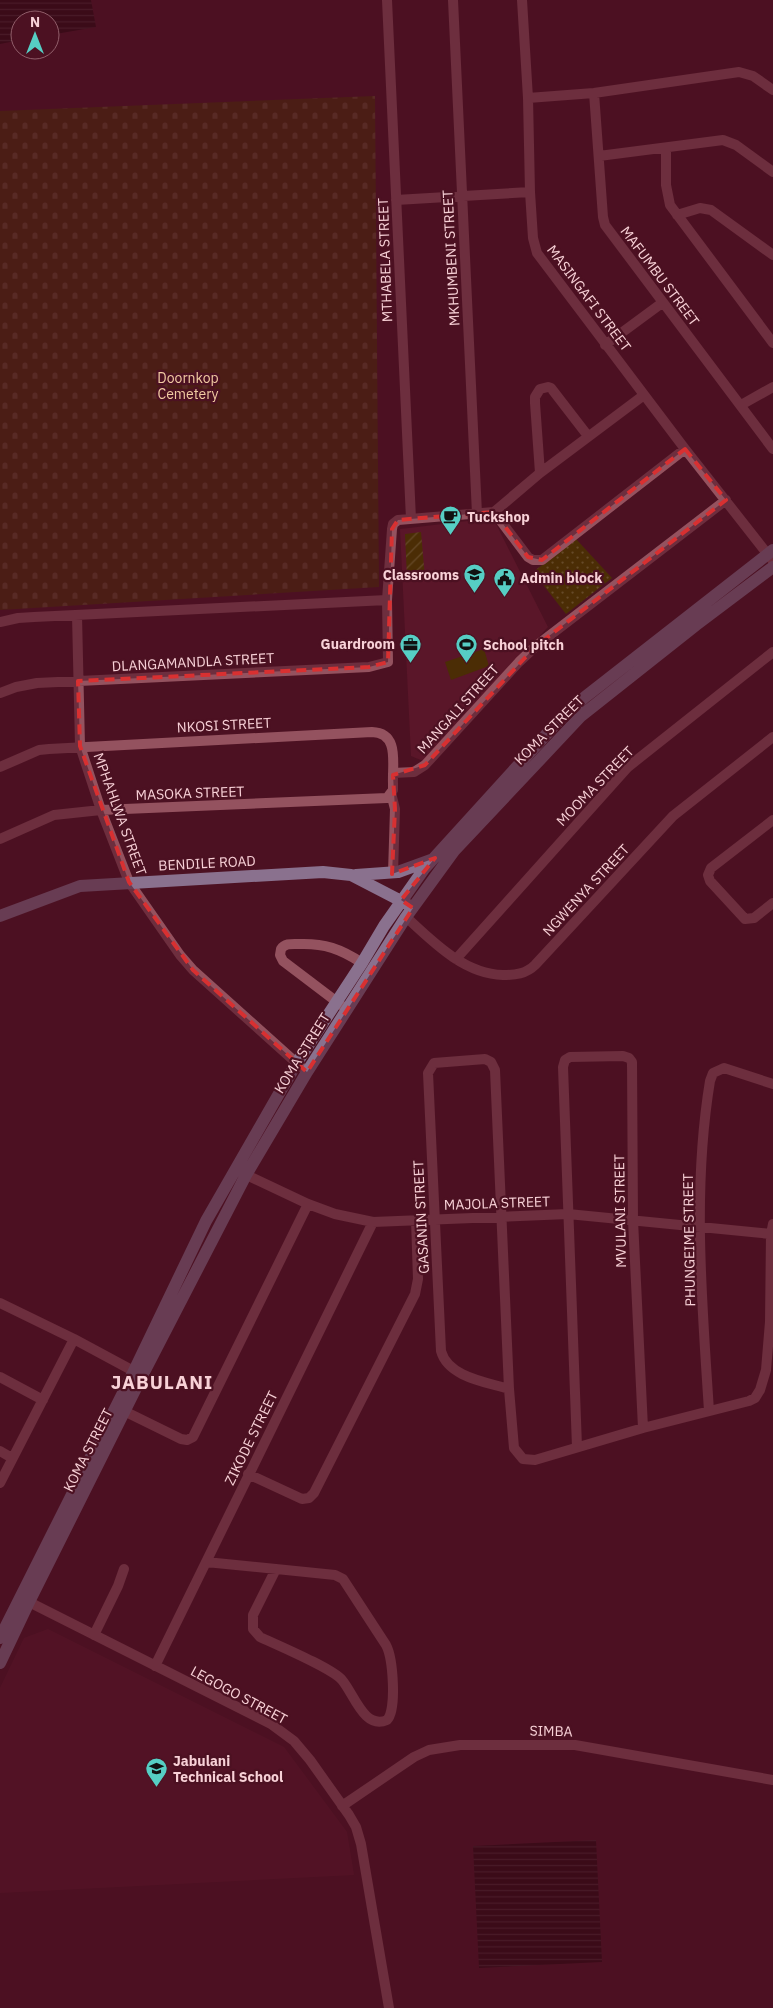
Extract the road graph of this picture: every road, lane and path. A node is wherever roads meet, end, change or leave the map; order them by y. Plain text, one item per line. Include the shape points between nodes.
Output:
1 (386, 0) edge
2 (453, 0) edge
3 (522, 0) edge
4 (773, 90) edge
5 (594, 93) junction
6 (528, 98) junction
7 (666, 148) junction
8 (599, 156) junction
9 (773, 172) edge
10 (530, 192) junction
11 (462, 196) junction
12 (396, 200) junction
13 (677, 215) junction
14 (773, 256) edge
15 (662, 303) junction
16 (773, 343) edge
17 (605, 345) junction
18 (773, 387) edge
19 (644, 395) junction
20 (741, 405) junction
21 (588, 436) junction
22 (685, 449) junction
23 (773, 449) edge
24 (540, 473) junction
25 (726, 500) junction
26 (494, 512) junction
27 (477, 514) junction
28 (411, 520) junction
29 (771, 555) edge
30 (773, 567) edge
31 (387, 600) junction
32 (77, 615) junction
33 (0, 622) edge
34 (773, 652) edge
35 (78, 681) junction
36 (0, 694) edge
37 (773, 737) edge
38 (80, 746) junction
39 (0, 767) edge
40 (393, 773) junction
41 (389, 796) junction
42 (101, 810) junction
43 (773, 820) edge
44 (0, 839) edge
45 (435, 858) junction
46 (392, 873) junction
47 (351, 875) junction
48 (129, 882) junction
49 (401, 900) junction
50 (773, 903) edge
51 (410, 912) junction
52 (0, 916) edge
53 (456, 959) junction
54 (362, 963) junction
55 (342, 1006) junction
56 (296, 1064) junction
57 (307, 1072) junction
58 (773, 1084) edge
59 (234, 1170) junction
60 (246, 1175) junction
61 (308, 1204) junction
62 (568, 1214) junction
63 (502, 1217) junction
64 (416, 1220) junction
65 (435, 1220) junction
66 (633, 1220) junction
67 (373, 1222) junction
68 (699, 1227) junction
69 (772, 1229) edge
70 (0, 1303) edge
71 (74, 1339) junction
72 (138, 1374) junction
73 (0, 1377) edge
74 (509, 1389) junction
75 (43, 1400) junction
76 (124, 1411) junction
77 (709, 1411) junction
78 (643, 1428) junction
79 (577, 1447) junction
80 (0, 1452) edge
81 (12, 1458) junction
82 (248, 1474) junction
83 (0, 1483) edge
84 (206, 1562) junction
85 (124, 1569) dead end
86 (276, 1570) junction
87 (24, 1600) junction
88 (94, 1634) junction
89 (0, 1638) edge
90 (0, 1664) edge
91 (155, 1666) junction
92 (773, 1780) edge
93 (342, 1806) junction
94 (389, 2008) edge

1 - 12 street, MTHABELA STREET
2 - 11 street, MKHUMBENI STREET
3 - 6 street, MASINGAFI STREET
4 - 5 street via 749,73 738,72
5 - 6 street
5 - 8 street, MAFUMBU STREET
6 - 10 street, MASINGAFI STREET
7 - 8 street
7 - 9 street via 730,141
7 - 13 street via 667,193
8 - 15 street, MAFUMBU STREET via 606,226
10 - 11 street
10 - 17 street, MASINGAFI STREET via 537,253
11 - 12 street
11 - 27 street, MKHUMBENI STREET
12 - 28 street, MTHABELA STREET
13 - 14 street via 700,208 710,210
13 - 16 street
15 - 17 street
15 - 20 street, MAFUMBU STREET
17 - 19 street, MASINGAFI STREET
18 - 20 street
19 - 21 street
19 - 22 street, MASINGAFI STREET
20 - 23 street, MAFUMBU STREET
21 - 24 street
21 - 24 street via 551,388 540,389 535,403
22 - 25 street, MASINGAFI STREET
22 - 26 street via 542,560 528,557
24 - 26 street
25 - 29 street, MASINGAFI STREET
25 - 40 street, MANGALI STREET via 536,646 425,766 414,772
26 - 27 street
27 - 28 street
28 - 31 street via 398,520 393,524
29 - 45 main road, KOMA STREET via 573,707
30 - 51 main road, KOMA STREET via 581,716 454,851
31 - 32 street
31 - 35 street, DLANGAMANDLA STREET via 388,662 369,667
32 - 33 street
32 - 35 street, MPHAHLWA STREET
34 - 53 street, MOOMA STREET via 628,767
35 - 36 street, DLANGAMANDLA STREET via 24,684
35 - 38 street, MPHAHLWA STREET
37 - 53 street, NGWENYA STREET via 673,816 528,970 517,975 498,975 473,969
38 - 39 street, NKOSI STREET via 39,750
38 - 40 street, NKOSI STREET via 380,732 392,743
38 - 42 street, MPHAHLWA STREET
40 - 41 street, NKOSI STREET via 393,790
41 - 42 street, MASOKA STREET
41 - 46 street, NKOSI STREET via 395,809
42 - 44 street, MASOKA STREET via 54,816
42 - 48 street, MPHAHLWA STREET
43 - 50 street via 711,868 708,875 745,919 753,918
45 - 46 main road
45 - 49 main road, KOMA STREET
46 - 47 main road
47 - 48 main road, BENDILE ROAD via 323,872
47 - 49 main road, BENDILE ROAD
48 - 52 main road, BENDILE ROAD via 74,887
48 - 56 street, MPHAHLWA STREET via 193,970
49 - 51 main road, BENDILE ROAD
49 - 54 main road, KOMA STREET
51 - 53 street, NGWENYA STREET
51 - 55 main road, KOMA STREET
54 - 55 main road, KOMA STREET
54 - 55 street via 325,944 288,944 282,947 280,955 283,961
55 - 56 main road, KOMA STREET
55 - 57 main road, KOMA STREET
56 - 57 street, MPHAHLWA STREET
56 - 59 main road, KOMA STREET
57 - 60 main road, KOMA STREET
58 - 68 street, PHUNGEIME STREET via 728,1069 719,1070 711,1076
59 - 60 street, MAJOLA STREET
59 - 72 main road, KOMA STREET via 192,1249
60 - 61 street, MAJOLA STREET
60 - 72 main road, KOMA STREET
61 - 67 street, MAJOLA STREET
61 - 76 street via 193,1437 182,1439
62 - 63 street, MAJOLA STREET
62 - 66 street, MAJOLA STREET
62 - 66 street, MVULANI STREET via 563,1066 566,1058 623,1056 632,1061
62 - 79 street
63 - 65 street, MAJOLA STREET
63 - 65 street, GASANIN STREET via 495,1075 492,1064 485,1059 436,1062 429,1070
63 - 74 street
64 - 65 street, MAJOLA STREET
64 - 67 street, MAJOLA STREET
64 - 82 street via 416,1294 314,1493 309,1498 300,1498
65 - 74 street, GASANIN STREET via 443,1358 453,1369
66 - 68 street, MAJOLA STREET
66 - 78 street, MVULANI STREET
67 - 82 street, ZIKODE STREET
68 - 69 street, MAJOLA STREET
68 - 77 street, PHUNGEIME STREET
69 - 77 street via 765,1376 758,1395 749,1401
70 - 71 street
71 - 72 street
71 - 75 street
72 - 76 main road, KOMA STREET
72 - 87 main road, KOMA STREET
73 - 75 street
74 - 79 street via 514,1448 521,1458 532,1460
75 - 81 street
76 - 87 main road, KOMA STREET
77 - 78 street
78 - 79 street
80 - 81 street
81 - 83 street
82 - 84 street, ZIKODE STREET
84 - 86 street
84 - 91 street, ZIKODE STREET
85 - 88 street
86 - 86 street via 253,1615 253,1629 260,1637 339,1677 367,1718 377,1722 387,1720 392,1711 390,1655 344,1581 337,1576
87 - 88 street, LEGOGO STREET
87 - 89 main road, KOMA STREET
87 - 90 main road, KOMA STREET
88 - 91 street, LEGOGO STREET
91 - 93 street, LEGOGO STREET via 282,1732 300,1748
92 - 93 street, SIMBA via 575,1745 460,1745 429,1750 414,1757
93 - 94 street, LEGOGO STREET via 356,1827 361,1844

